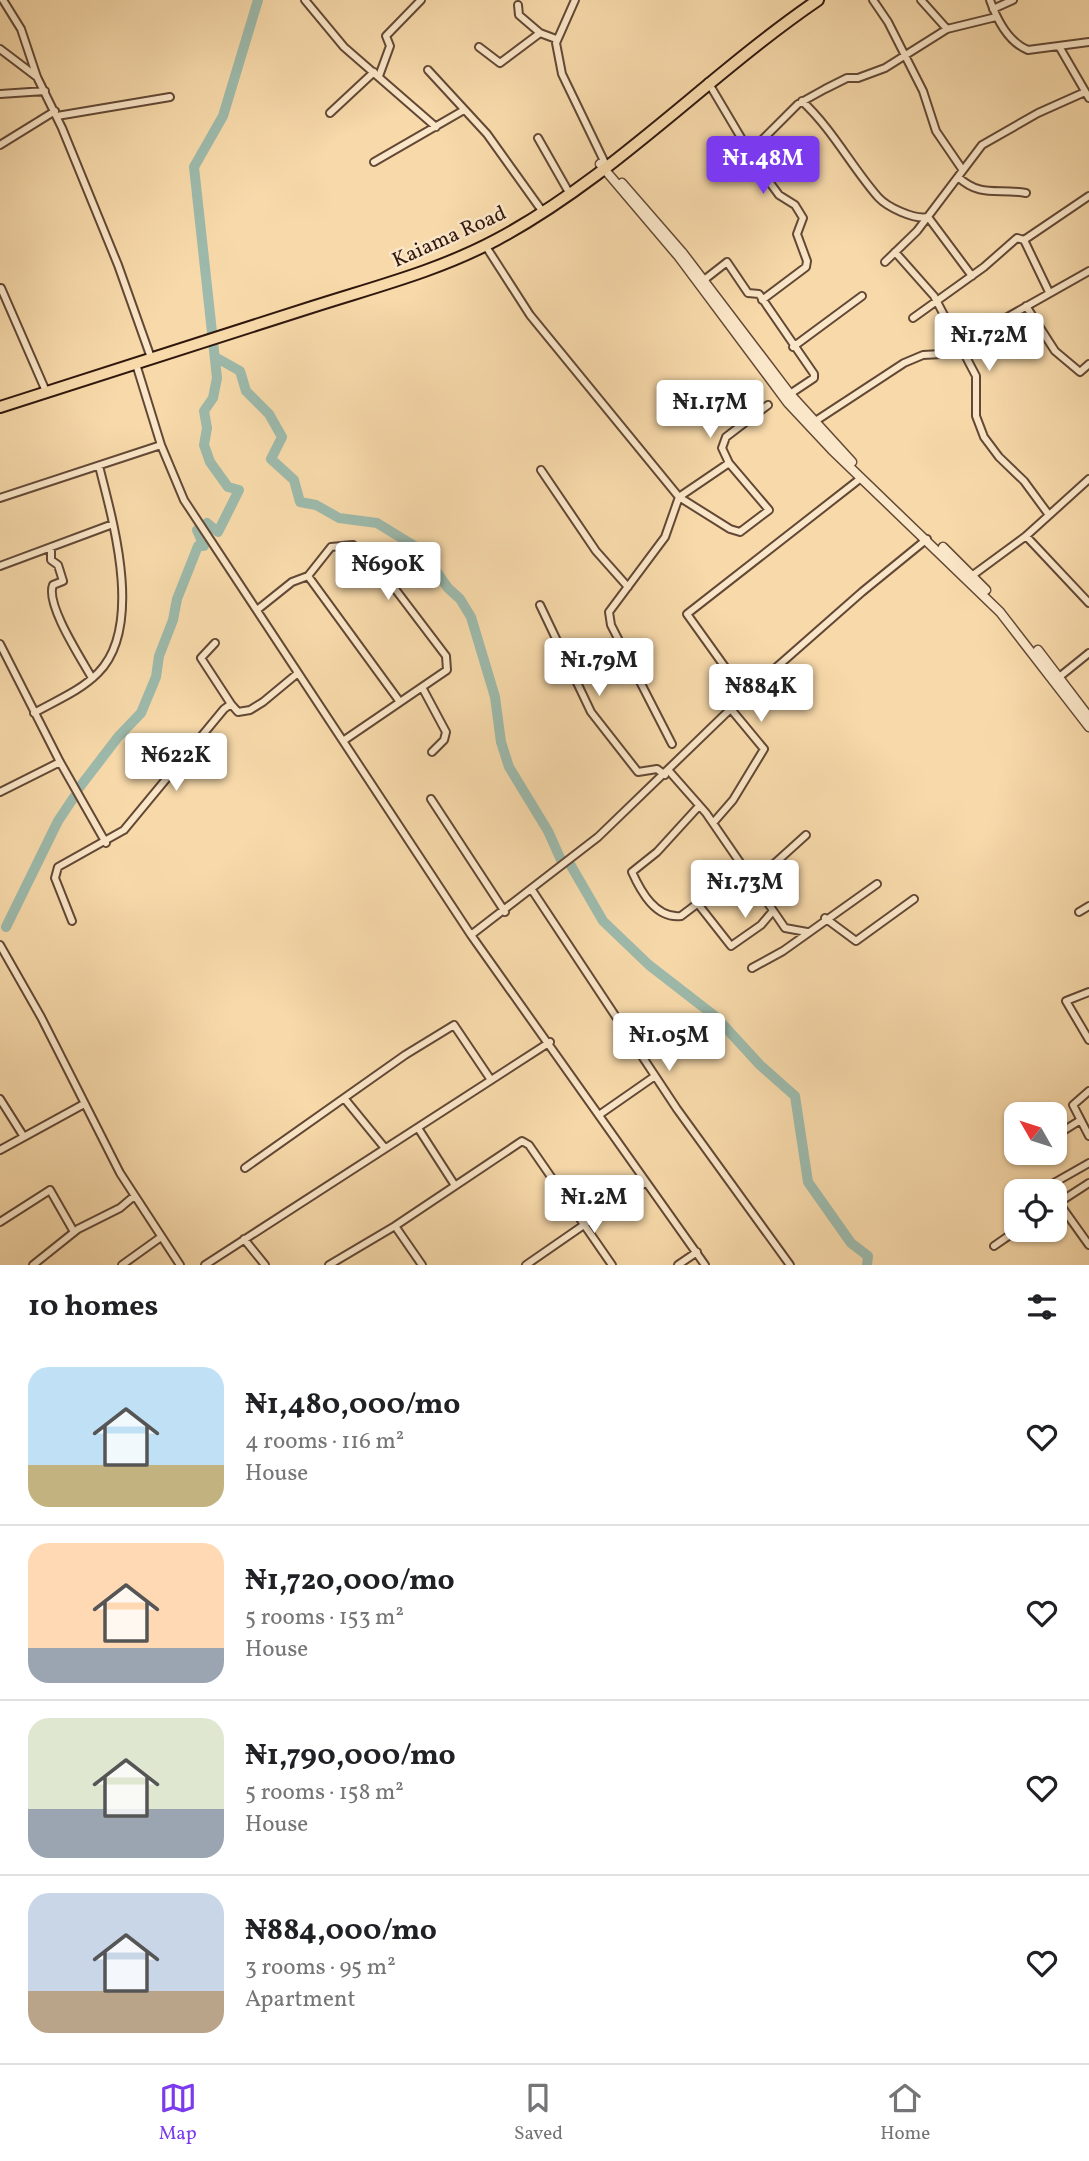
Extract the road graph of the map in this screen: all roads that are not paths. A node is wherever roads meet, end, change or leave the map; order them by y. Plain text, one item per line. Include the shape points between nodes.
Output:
1 (3, 0) edge
2 (305, 0) edge
3 (421, 0) edge
4 (575, 0) edge
5 (809, 0) edge
6 (818, 0) edge
7 (873, 0) edge
8 (921, 0) edge
9 (990, 0) edge
10 (1013, 0) edge
11 (518, 5) dead end
12 (995, 13) junction
13 (947, 29) junction
14 (540, 33) junction
15 (556, 40) junction
16 (1089, 42) edge
17 (479, 47) dead end
18 (1060, 48) junction
19 (0, 49) edge
20 (905, 57) junction
21 (428, 70) dead end
22 (376, 74) junction
23 (37, 77) junction
24 (708, 82) junction
25 (45, 91) junction
26 (0, 94) edge
27 (1087, 95) edge
28 (170, 97) dead end
29 (802, 101) junction
30 (464, 110) junction
31 (56, 113) junction
32 (330, 113) dead end
33 (436, 127) junction
34 (538, 138) dead end
35 (0, 145) edge
36 (751, 151) junction
37 (374, 162) dead end
38 (604, 164) junction
39 (962, 169) junction
40 (958, 177) junction
41 (567, 189) junction
42 (1026, 193) dead end
43 (1089, 196) edge
44 (540, 208) junction
45 (928, 217) junction
46 (1024, 240) junction
47 (485, 245) junction
48 (895, 253) junction
49 (885, 262) dead end
50 (1089, 271) edge
51 (972, 276) junction
52 (704, 280) junction
53 (1, 288) edge
54 (1049, 292) junction
55 (862, 296) dead end
56 (762, 300) junction
57 (936, 304) junction
58 (1026, 306) junction
59 (913, 318) dead end
60 (216, 336) junction
61 (958, 345) junction
62 (793, 346) junction
63 (150, 355) junction
64 (136, 364) junction
65 (1089, 364) edge
66 (41, 392) junction
67 (790, 394) junction
68 (768, 405) dead end
69 (0, 407) edge
70 (814, 422) junction
71 (161, 445) junction
72 (729, 463) junction
73 (99, 466) junction
74 (541, 470) dead end
75 (862, 478) junction
76 (1089, 479) edge
77 (679, 497) junction
78 (0, 498) edge
79 (1049, 514) junction
80 (113, 524) junction
81 (1026, 536) junction
82 (927, 539) junction
83 (51, 547) junction
84 (0, 566) edge
85 (973, 575) junction
86 (308, 576) junction
87 (628, 587) junction
88 (1089, 603) edge
89 (540, 605) dead end
90 (257, 610) junction
91 (215, 643) dead end
92 (0, 644) edge
93 (1089, 653) edge
94 (298, 673) junction
95 (92, 678) junction
96 (1058, 678) junction
97 (423, 689) junction
98 (745, 695) junction
99 (400, 702) junction
100 (231, 704) junction
101 (730, 708) junction
102 (34, 713) junction
103 (1089, 717) edge
104 (1089, 727) edge
105 (343, 741) junction
106 (672, 744) dead end
107 (432, 752) dead end
108 (60, 762) junction
109 (667, 773) junction
110 (0, 792) edge
111 (431, 799) dead end
112 (699, 806) junction
113 (713, 823) junction
114 (806, 835) dead end
115 (107, 843) junction
116 (746, 874) junction
117 (753, 883) junction
118 (877, 884) dead end
119 (532, 890) junction
120 (914, 899) dead end
121 (698, 904) junction
122 (1089, 906) edge
123 (505, 912) junction
124 (772, 912) junction
125 (1079, 912) dead end
126 (825, 918) junction
127 (72, 921) dead end
128 (807, 932) junction
129 (471, 935) junction
130 (0, 944) edge
131 (7, 958) junction
132 (0, 963) edge
133 (752, 968) dead end
134 (1089, 992) edge
135 (1089, 1040) edge
136 (550, 1042) junction
137 (655, 1076) junction
138 (491, 1080) junction
139 (1089, 1091) edge
140 (344, 1098) junction
141 (0, 1099) edge
142 (84, 1104) junction
143 (600, 1115) junction
144 (1079, 1121) junction
145 (418, 1128) junction
146 (1068, 1128) edge
147 (1089, 1136) edge
148 (24, 1137) junction
149 (384, 1147) junction
150 (0, 1150) edge
151 (1089, 1163) edge
152 (244, 1168) dead end
153 (1061, 1179) edge
154 (646, 1182) junction
155 (1089, 1183) edge
156 (454, 1184) junction
157 (133, 1197) junction
158 (1067, 1197) edge
159 (1067, 1217) edge
160 (0, 1222) edge
161 (585, 1224) junction
162 (395, 1226) junction
163 (74, 1233) junction
164 (161, 1237) junction
165 (244, 1239) junction
166 (1004, 1239) edge
167 (1089, 1245) edge
168 (994, 1246) dead end
169 (696, 1252) junction
170 (33, 1265) edge
171 (122, 1265) edge
172 (180, 1265) edge
173 (205, 1265) edge
174 (265, 1265) edge
175 (329, 1265) edge
176 (422, 1265) edge
177 (526, 1265) edge
178 (612, 1265) edge
179 (678, 1265) edge
180 (705, 1265) edge
181 (790, 1265) edge

1 - 23 street via 21,29
2 - 22 street via 344,47
3 - 22 street via 386,36 390,46
4 - 15 street
5 - 38 highway, Kaiama Road via 744,46
6 - 24 highway, Kaiama Road
7 - 20 street
8 - 13 street
9 - 12 street
10 - 12 street
11 - 14 street via 519,15
12 - 13 street
12 - 18 street via 1020,47
13 - 20 street
14 - 15 street
14 - 17 street via 500,63
15 - 38 street via 562,74
16 - 18 street
18 - 27 street
19 - 23 street
20 - 29 street
20 - 39 street via 936,131
21 - 30 street
22 - 32 street
22 - 33 street
23 - 25 street
24 - 36 street
24 - 38 highway, Kaiama Road
25 - 26 street
25 - 31 street
27 - 39 street via 1038,113 982,145
28 - 31 street
29 - 36 street
29 - 45 street via 825,123 878,197 893,207
30 - 33 street
30 - 44 street
31 - 35 street
31 - 63 street
33 - 37 street
34 - 41 street
36 - 56 street via 779,195 800,210 803,218 797,234 808,264
38 - 41 highway, Kaiama Road
38 - 47 highway, Kaiama Road via 547,209
38 - 52 street
38 - 75 street via 788,403
39 - 40 street
40 - 42 street via 981,192 1004,189
40 - 45 street
41 - 44 highway, Kaiama Road
43 - 46 street
44 - 60 highway, Kaiama Road via 478,244
45 - 48 street
45 - 51 street
46 - 51 street via 1017,238
46 - 54 street
47 - 60 highway, Kaiama Road via 413,275
47 - 77 street via 530,315
48 - 49 street
48 - 57 street
50 - 54 street
51 - 57 street
52 - 56 street via 727,262 748,293 759,294
52 - 67 street
53 - 66 street
54 - 58 street
55 - 62 street
56 - 62 street
57 - 59 street
57 - 61 street
58 - 61 street
58 - 65 street via 1055,351 1080,372
60 - 63 highway, Kaiama Road
60 - 64 highway, Kaiama Road
61 - 70 street via 904,363
61 - 79 street via 976,376 976,416 984,437
62 - 67 street via 814,378
63 - 66 highway, Kaiama Road
64 - 66 highway, Kaiama Road
64 - 71 street
66 - 69 highway, Kaiama Road
67 - 70 street
68 - 72 street via 726,437 722,448
70 - 85 street
71 - 73 street
71 - 90 street via 176,486
72 - 77 street
72 - 77 street via 769,510 747,529 730,529
73 - 78 street
73 - 80 street
74 - 87 street via 596,551
75 - 82 street
75 - 98 street via 687,614
76 - 79 street
77 - 87 street via 665,537
79 - 81 street
80 - 83 street
80 - 95 street via 120,559 120,622 106,663
81 - 85 street
81 - 88 street
82 - 96 street
82 - 98 street
83 - 84 street
83 - 95 street via 51,560 58,565 63,581 53,585 51,596
85 - 96 street
86 - 90 street via 292,582
86 - 97 street via 331,547 345,543 360,548 446,656 447,670
86 - 99 street
87 - 106 street via 609,612 611,625
89 - 109 street via 591,712 638,772 657,769
90 - 94 street
91 - 100 street via 201,658
92 - 102 street
93 - 96 street
94 - 100 street via 250,710 237,712
94 - 105 street
95 - 102 street
96 - 103 street
96 - 104 street
97 - 99 street
97 - 107 street via 446,732
98 - 101 street
99 - 105 street
100 - 115 street via 206,728 141,813
101 - 109 street
101 - 113 street via 764,749
102 - 108 street
105 - 129 street
108 - 110 street
108 - 115 street
109 - 112 street
109 - 119 street
111 - 123 street
112 - 113 street
112 - 121 street via 632,872 658,912 681,916
113 - 116 street
114 - 117 street
115 - 127 street via 54,872
116 - 117 street
116 - 121 street
117 - 124 street
118 - 126 street
119 - 123 street
119 - 137 street
120 - 126 street via 856,942
121 - 124 street via 731,946
122 - 125 street
123 - 129 street
124 - 128 street via 790,931
126 - 128 street
128 - 133 street
129 - 136 street
130 - 131 street
131 - 132 street
131 - 142 street
134 - 135 street via 1066,1001
136 - 138 street
136 - 143 street
137 - 143 street
137 - 181 street
138 - 140 street via 454,1025
138 - 145 street
139 - 144 street via 1073,1105
140 - 149 street
140 - 152 street
141 - 148 street
142 - 148 street
142 - 157 street
143 - 154 street
144 - 146 street
144 - 147 street
145 - 149 street
145 - 156 street
148 - 150 street
149 - 165 street
151 - 153 street
154 - 161 street
154 - 169 street
155 - 158 street
156 - 161 street via 525,1141
156 - 162 street
157 - 163 street
157 - 164 street
159 - 167 street
160 - 163 street via 50,1190
161 - 177 street
161 - 178 street
162 - 175 street
162 - 176 street
163 - 170 street
164 - 171 street
164 - 172 street
165 - 173 street
165 - 174 street
166 - 168 street
169 - 179 street
169 - 180 street

